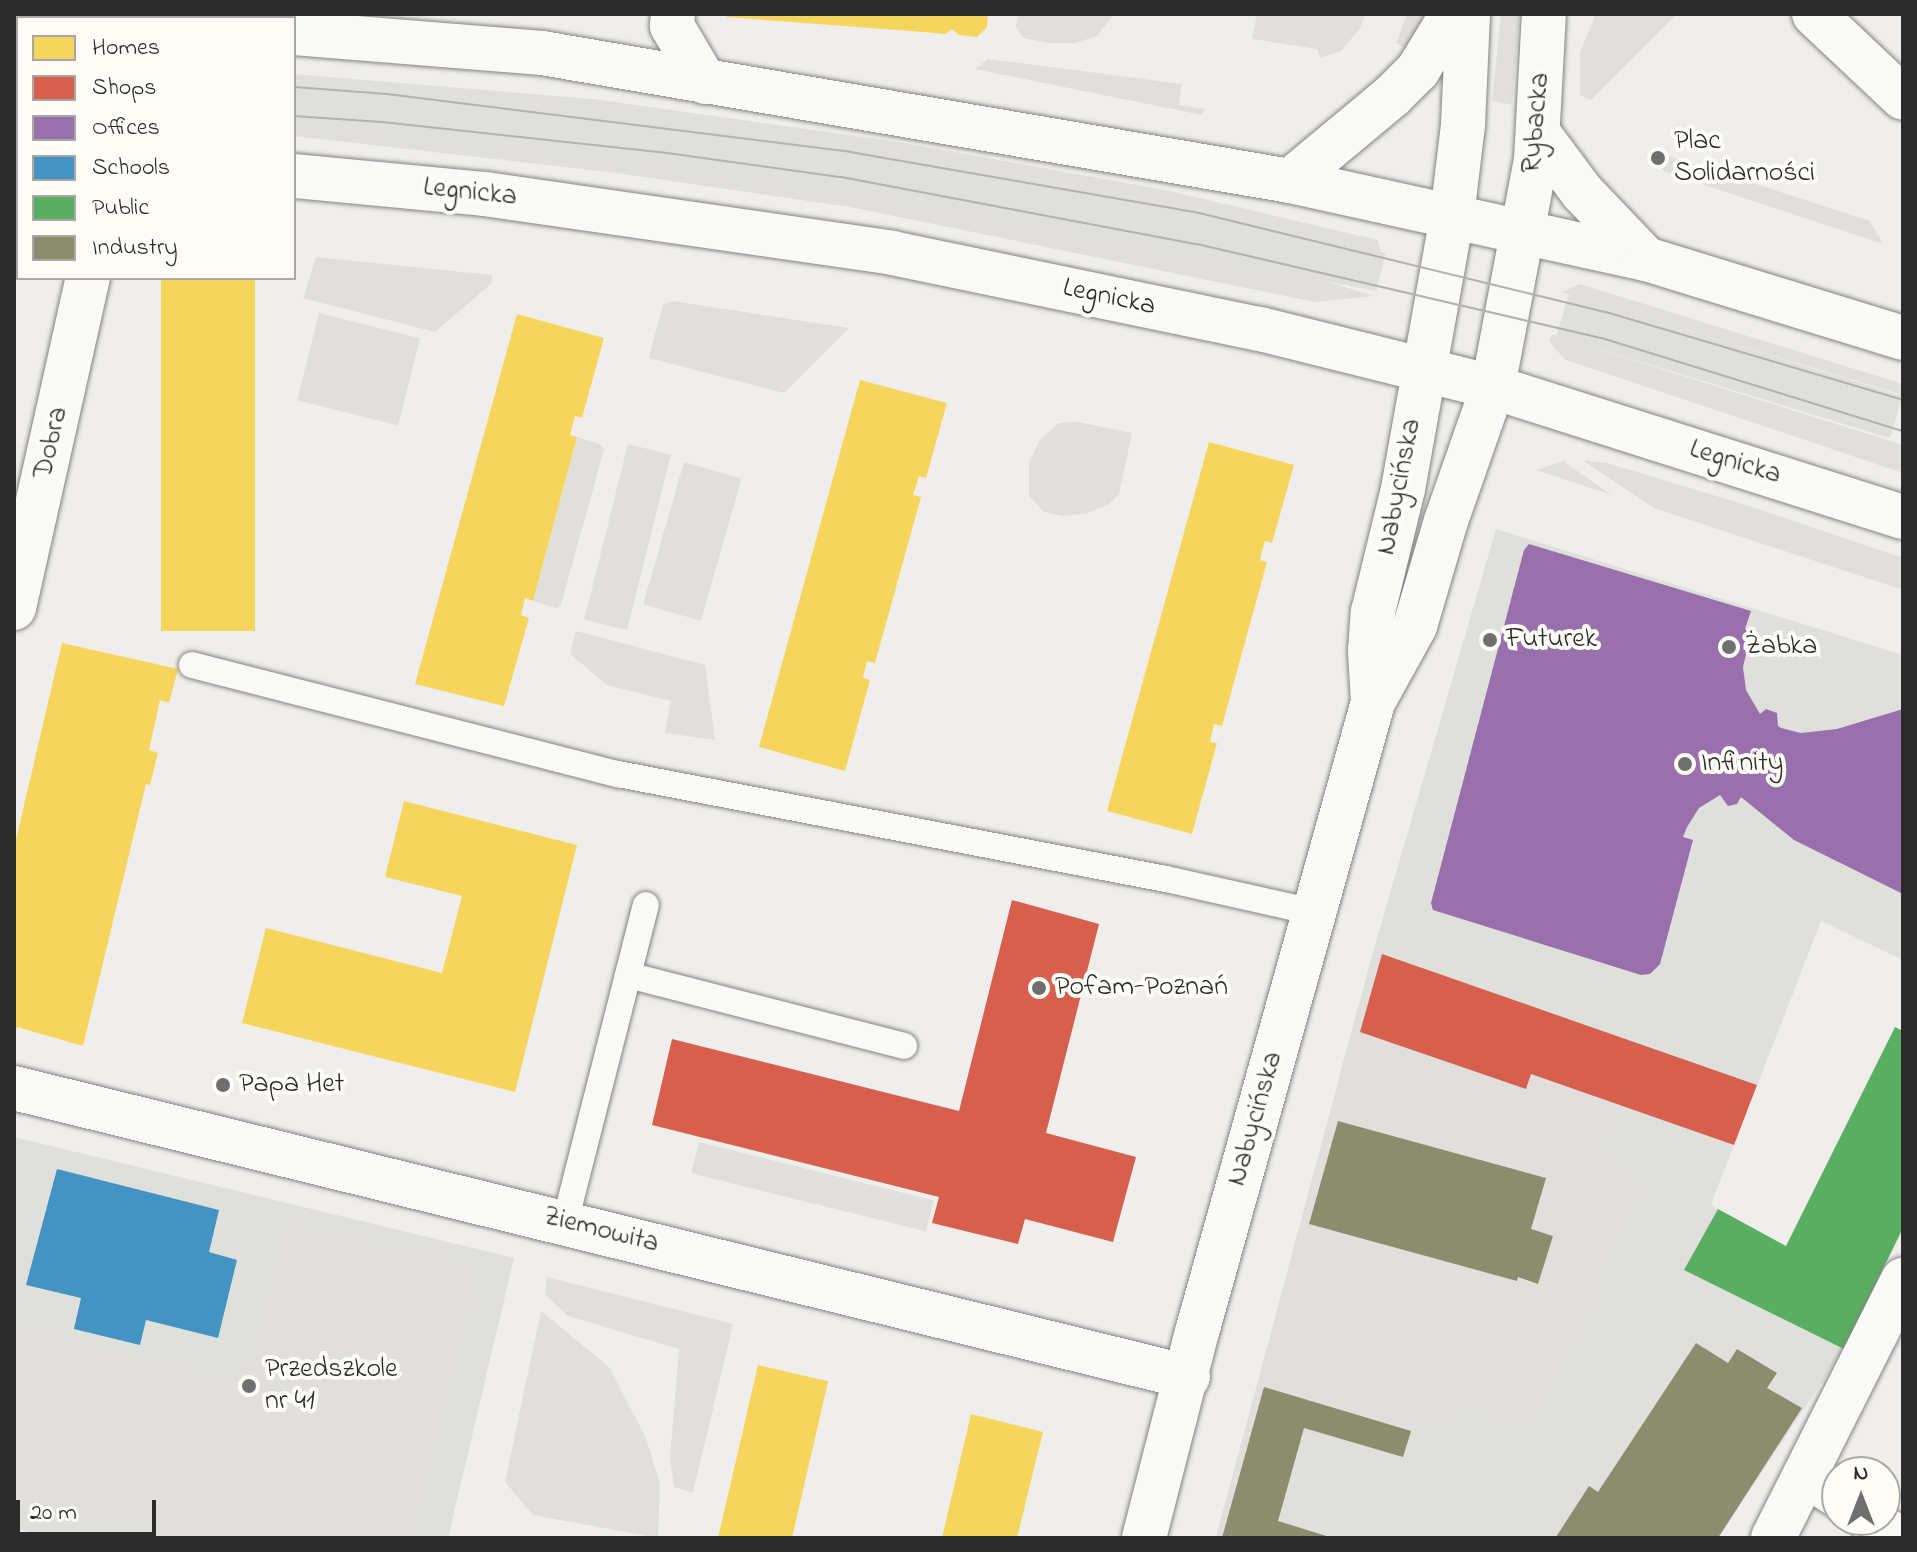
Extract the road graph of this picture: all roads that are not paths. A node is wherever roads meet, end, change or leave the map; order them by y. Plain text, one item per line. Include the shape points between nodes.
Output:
1 (19, 14) edge
2 (673, 14) edge
3 (1452, 14) edge
4 (1468, 14) edge
5 (1544, 14) edge
6 (1814, 14) edge
7 (48, 16) edge
8 (296, 33) edge
9 (705, 82) junction
10 (1903, 98) edge
11 (1539, 134) junction
12 (296, 176) edge
13 (1290, 181) junction
14 (1452, 216) junction
15 (1525, 231) junction
16 (1646, 259) junction
17 (88, 280) edge
18 (1903, 338) edge
19 (1424, 367) junction
20 (1493, 387) junction
21 (1903, 517) edge
22 (14, 608) edge
23 (192, 665) dead end
24 (1373, 702) junction
25 (646, 905) dead end
26 (1314, 912) junction
27 (628, 975) junction
28 (904, 1046) dead end
29 (14, 1088) edge
30 (565, 1222) junction
31 (1903, 1280) edge
32 (1188, 1377) junction
33 (1833, 1456) edge
34 (1821, 1486) edge
35 (1144, 1538) edge
36 (1773, 1538) edge

1 - 7 street
2 - 9 street via 672,26
3 - 13 street via 1418,70
4 - 14 street
5 - 11 street, Rybacka
6 - 10 street
8 - 9 street via 527,51
9 - 13 street
11 - 15 street, Rybacka
11 - 16 street via 1582,192
12 - 19 street, Legnicka via 485,194 892,253
13 - 14 street
14 - 15 street
14 - 19 street, Nabycińska
15 - 16 street
15 - 20 street, Rybacka
16 - 18 street
17 - 22 street, Dobra
19 - 20 street, Legnicka
19 - 24 street, Nabycińska via 1403,489 1373,612
20 - 21 street, Legnicka
20 - 24 street, Nabycińska via 1415,626
23 - 26 lane via 618,774
24 - 26 street, Nabycińska
25 - 27 lane
26 - 32 street, Nabycińska
27 - 28 lane
27 - 30 lane
29 - 30 street, Ziemowita
30 - 32 street, Ziemowita
31 - 33 street
32 - 35 street, Nabycińska
34 - 36 street

